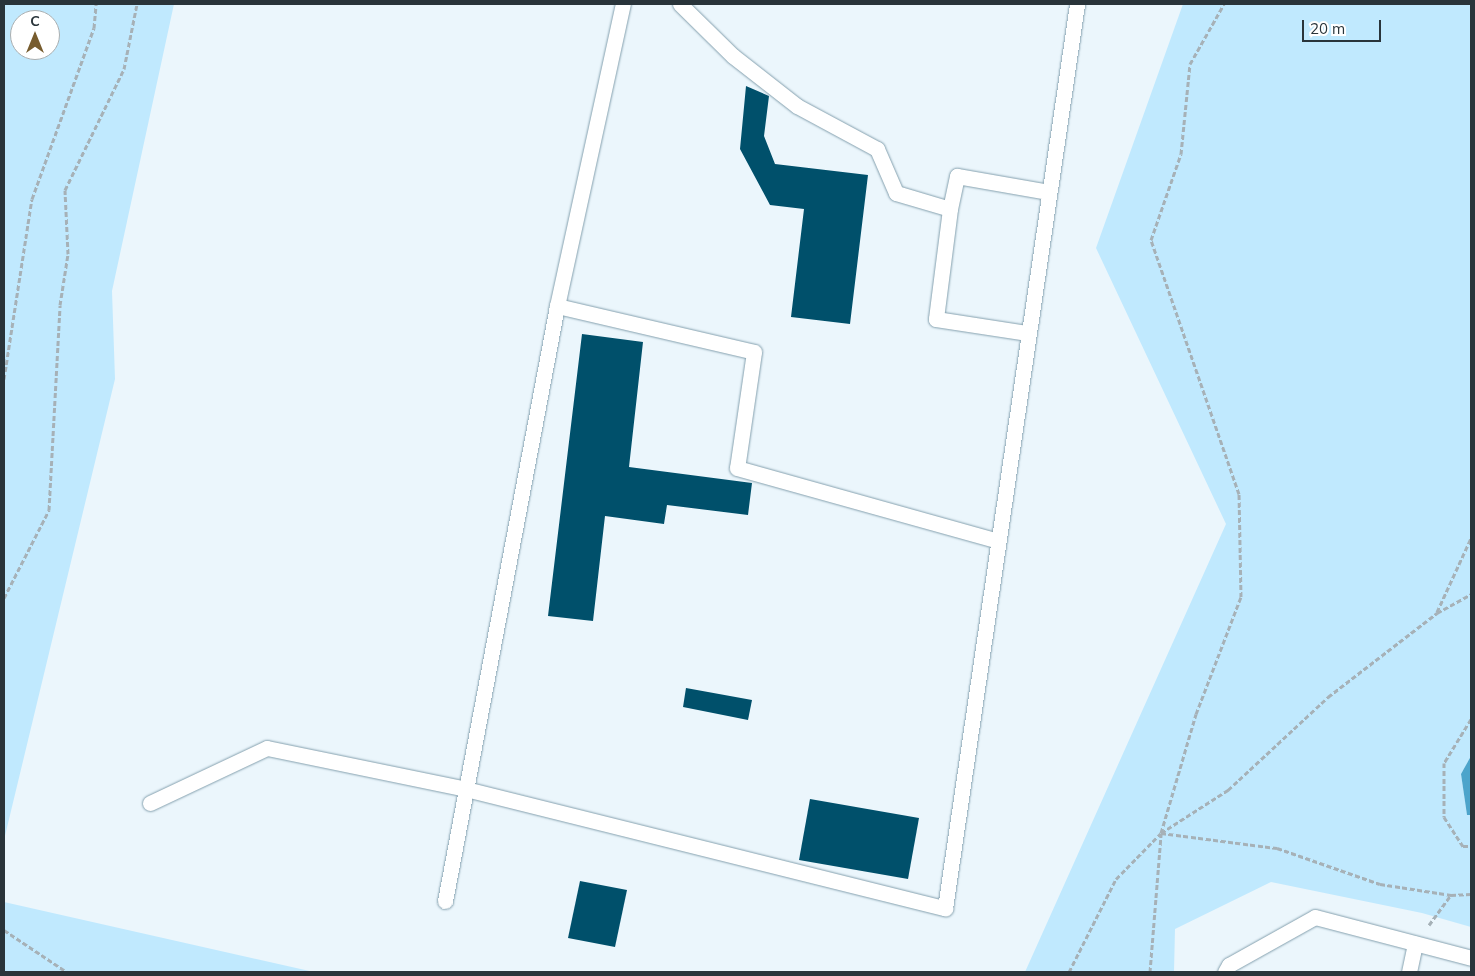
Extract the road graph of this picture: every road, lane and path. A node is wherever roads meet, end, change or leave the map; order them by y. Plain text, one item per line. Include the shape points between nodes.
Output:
1 (96, 4) edge
2 (137, 4) edge
3 (623, 4) edge
4 (680, 4) edge
5 (1077, 4) edge
6 (1224, 4) edge
7 (1049, 192) junction
8 (950, 209) junction
9 (557, 306) junction
10 (1028, 334) junction
11 (4, 379) edge
12 (1471, 538) edge
13 (998, 541) junction
14 (1471, 594) edge
15 (4, 598) edge
16 (1437, 614) junction
17 (1471, 720) edge
18 (466, 789) junction
19 (150, 803) dead end
20 (1161, 833) junction
21 (1471, 846) edge
22 (1471, 894) edge
23 (1451, 895) junction
24 (445, 901) dead end
25 (4, 930) edge
26 (1415, 944) junction
27 (1471, 958) edge
28 (67, 972) edge
29 (1069, 972) edge
30 (1150, 972) edge
31 (1225, 972) edge
32 (1409, 972) edge

1 - 11 path via 94,28 32,200
2 - 15 path via 124,68 65,190 68,254 60,305 49,510
3 - 9 lane
4 - 8 lane via 733,56 797,106 878,149 896,193
5 - 7 lane
6 - 20 path via 1190,64 1181,154 1151,240 1239,494 1241,597 1196,714
7 - 8 lane via 957,176
7 - 10 lane
8 - 10 lane via 936,319
9 - 13 lane via 754,352 737,468
9 - 18 lane
10 - 13 lane
12 - 16 path
13 - 18 lane via 945,908
14 - 16 path
16 - 20 path via 1328,697 1228,790
17 - 21 path via 1444,763 1444,817 1463,846
18 - 19 lane via 267,748
18 - 24 lane
20 - 23 path via 1277,848 1380,884
20 - 29 path via 1116,879
20 - 30 path
22 - 23 path
23 - 26 path
25 - 28 path
26 - 27 lane
26 - 31 lane via 1315,917 1229,965
26 - 32 lane

